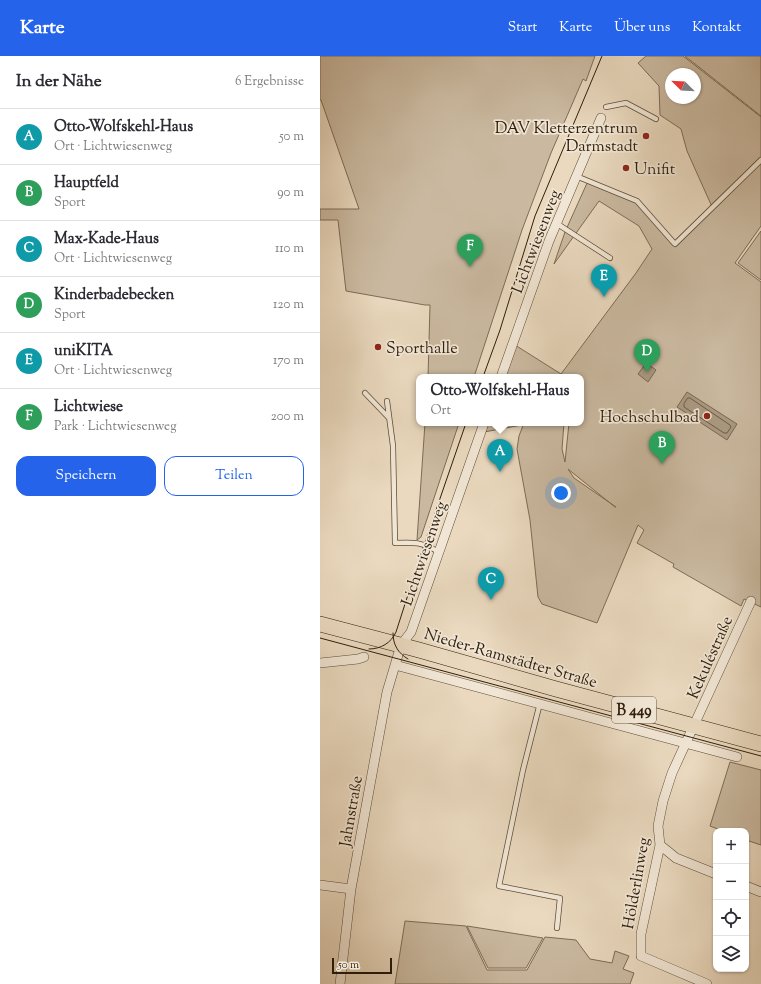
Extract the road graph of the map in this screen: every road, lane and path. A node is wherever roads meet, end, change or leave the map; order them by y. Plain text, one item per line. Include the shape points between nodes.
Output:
1 (606, 107) dead end
2 (601, 118) dead end
3 (656, 119) dead end
4 (761, 160) edge
5 (576, 176) junction
6 (556, 223) junction
7 (610, 258) dead end
8 (502, 374) edge
9 (365, 393) dead end
10 (387, 401) dead end
11 (389, 418) junction
12 (483, 426) edge
13 (439, 552) junction
14 (751, 601) dead end
15 (320, 624) edge
16 (401, 645) junction
17 (364, 657) dead end
18 (320, 663) edge
19 (395, 665) junction
20 (540, 703) junction
21 (694, 726) junction
22 (686, 742) junction
23 (761, 744) edge
24 (737, 757) dead end
25 (660, 845) junction
26 (713, 873) edge
27 (320, 885) edge
28 (749, 887) edge
29 (351, 890) junction
30 (761, 892) edge
31 (556, 928) dead end
32 (340, 984) edge
33 (707, 984) edge

1 - 3 lane via 626,103
2 - 5 street, Lichtwiesenweg
4 - 5 lane via 674,243 637,201
5 - 6 street, Lichtwiesenweg
6 - 7 lane
6 - 8 street, Lichtwiesenweg
9 - 11 lane
10 - 11 lane
11 - 13 lane via 393,446 395,543 414,542 427,545
12 - 13 street, Lichtwiesenweg
13 - 16 street, Lichtwiesenweg via 411,632
14 - 21 street, Kekuléstraße
15 - 16 main road, Nieder-Ramstädter Straße / B 449
16 - 19 street, Jahnstraße
16 - 21 main road, Nieder-Ramstädter Straße / B 449
17 - 18 street
19 - 20 street
19 - 29 street, Jahnstraße via 387,692
20 - 22 street
20 - 31 lane via 499,886 560,898
21 - 22 street, Hölderlinweg
21 - 23 main road, Nieder-Ramstädter Straße / B 449
22 - 24 street
22 - 25 street, Hölderlinweg via 663,801 658,826
25 - 26 street via 676,858
25 - 33 street, Hölderlinweg via 640,934 641,956
27 - 29 street
28 - 30 street
29 - 32 street, Jahnstraße

